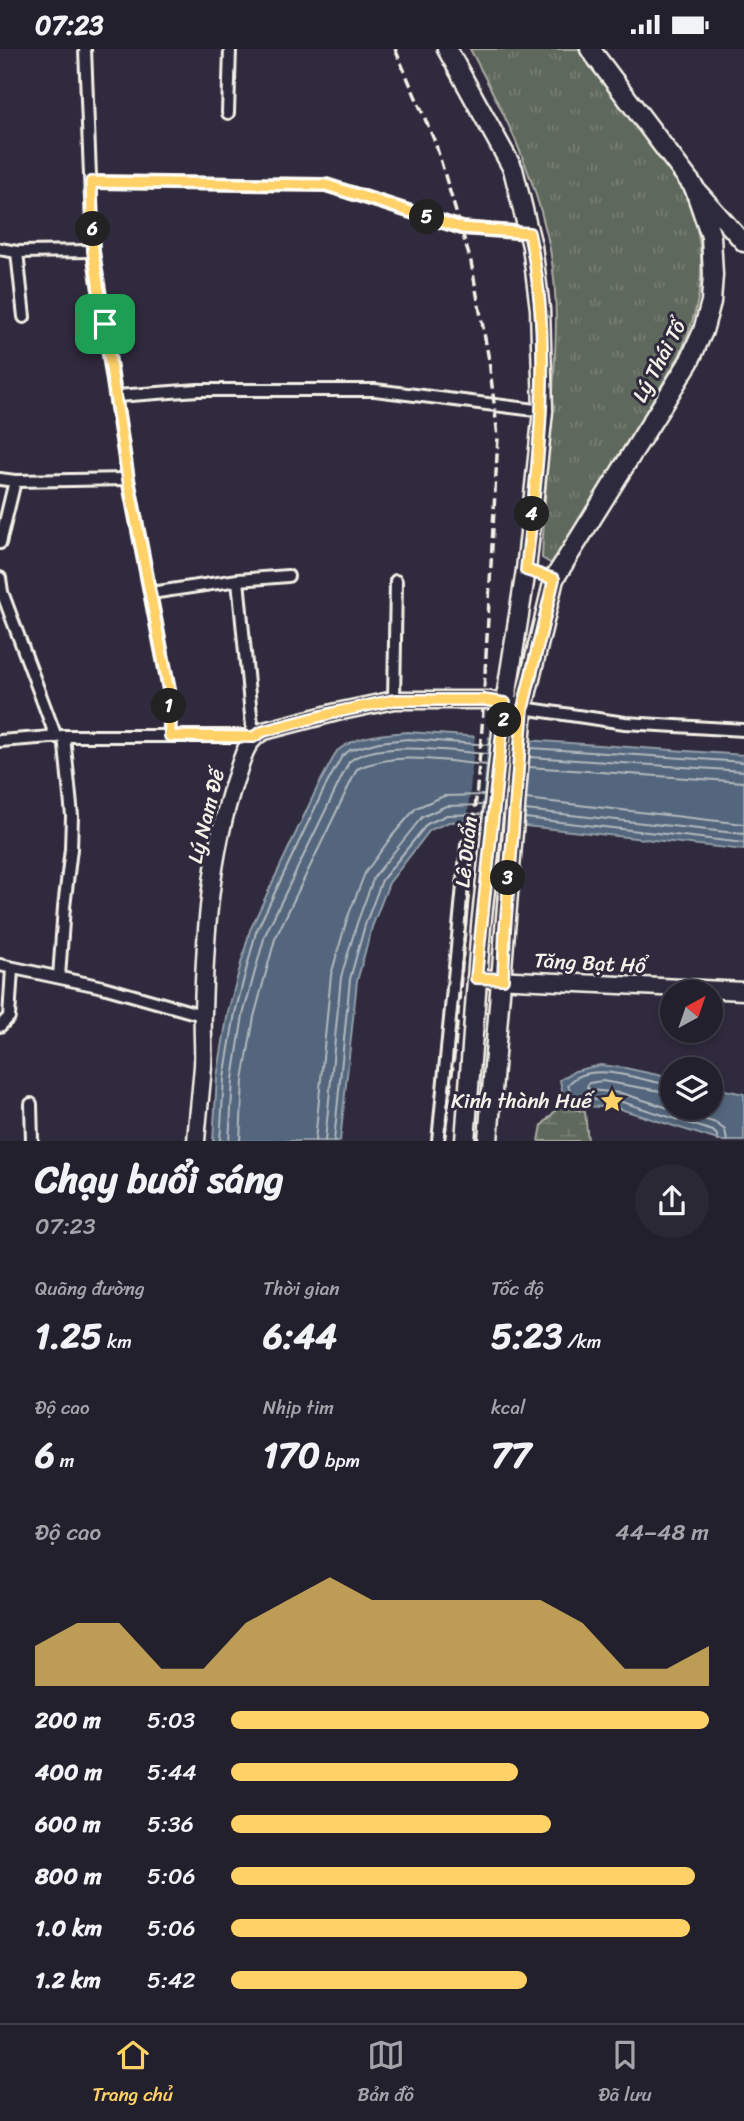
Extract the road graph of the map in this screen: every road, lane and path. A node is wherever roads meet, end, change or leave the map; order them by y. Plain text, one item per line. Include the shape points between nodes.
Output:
1 (85, 49) edge
2 (230, 49) edge
3 (447, 49) edge
4 (590, 49) edge
5 (228, 113) dead end
6 (91, 182) junction
7 (694, 187) junction
8 (529, 233) junction
9 (744, 243) edge
10 (0, 250) edge
11 (93, 251) junction
12 (17, 252) junction
13 (24, 317) dead end
14 (117, 397) junction
15 (542, 411) junction
16 (0, 479) edge
17 (128, 479) junction
18 (15, 481) junction
19 (0, 543) edge
20 (526, 570) junction
21 (288, 576) dead end
22 (0, 577) edge
23 (554, 579) junction
24 (238, 580) junction
25 (396, 581) dead end
26 (151, 593) junction
27 (394, 700) junction
28 (513, 710) junction
29 (744, 730) edge
30 (60, 736) junction
31 (170, 736) junction
32 (253, 737) junction
33 (0, 741) edge
34 (467, 845) dead end
35 (0, 965) edge
36 (12, 969) junction
37 (59, 977) junction
38 (476, 978) junction
39 (503, 979) junction
40 (744, 991) edge
41 (202, 1015) junction
42 (4, 1016) edge
43 (0, 1026) edge
44 (31, 1104) dead end
45 (32, 1141) edge
46 (196, 1141) edge
47 (438, 1141) edge
48 (465, 1141) edge
49 (488, 1141) edge

1 - 6 street
2 - 5 street
3 - 8 main road via 513,169
4 - 7 main road, Lý Thái Tổ
6 - 8 street via 326,185 462,228
6 - 11 street
7 - 9 street
7 - 23 main road, Lý Thái Tổ via 711,236 711,302 703,331 689,362
8 - 15 main road via 540,309
10 - 12 street
11 - 12 street
11 - 14 street
12 - 13 street
14 - 15 street via 198,390 375,390
14 - 17 street
15 - 20 main road
16 - 18 street
17 - 18 street
17 - 26 street
18 - 19 street
20 - 23 main road
20 - 28 main road, Lê Duẩn
21 - 24 street
22 - 30 street
23 - 28 main road, Lê Duẩn
24 - 26 street
24 - 32 street
25 - 27 street
26 - 31 street via 169,690
27 - 28 street via 484,700
27 - 32 street
28 - 29 street
28 - 38 main road, Lê Duẩn via 491,839
28 - 39 main road, Lê Duẩn
30 - 31 street
30 - 33 street
30 - 37 street via 72,816
31 - 32 street
32 - 41 street, Lý Nam Đế via 217,845
34 - 47 street
35 - 36 street
36 - 37 street
36 - 42 street
37 - 41 street
38 - 39 street, Tăng Bạt Hổ
38 - 48 main road, Lê Duẩn
39 - 40 street, Tăng Bạt Hổ
39 - 49 main road, Lê Duẩn
41 - 46 street, Lý Nam Đế
42 - 43 street
44 - 45 street

